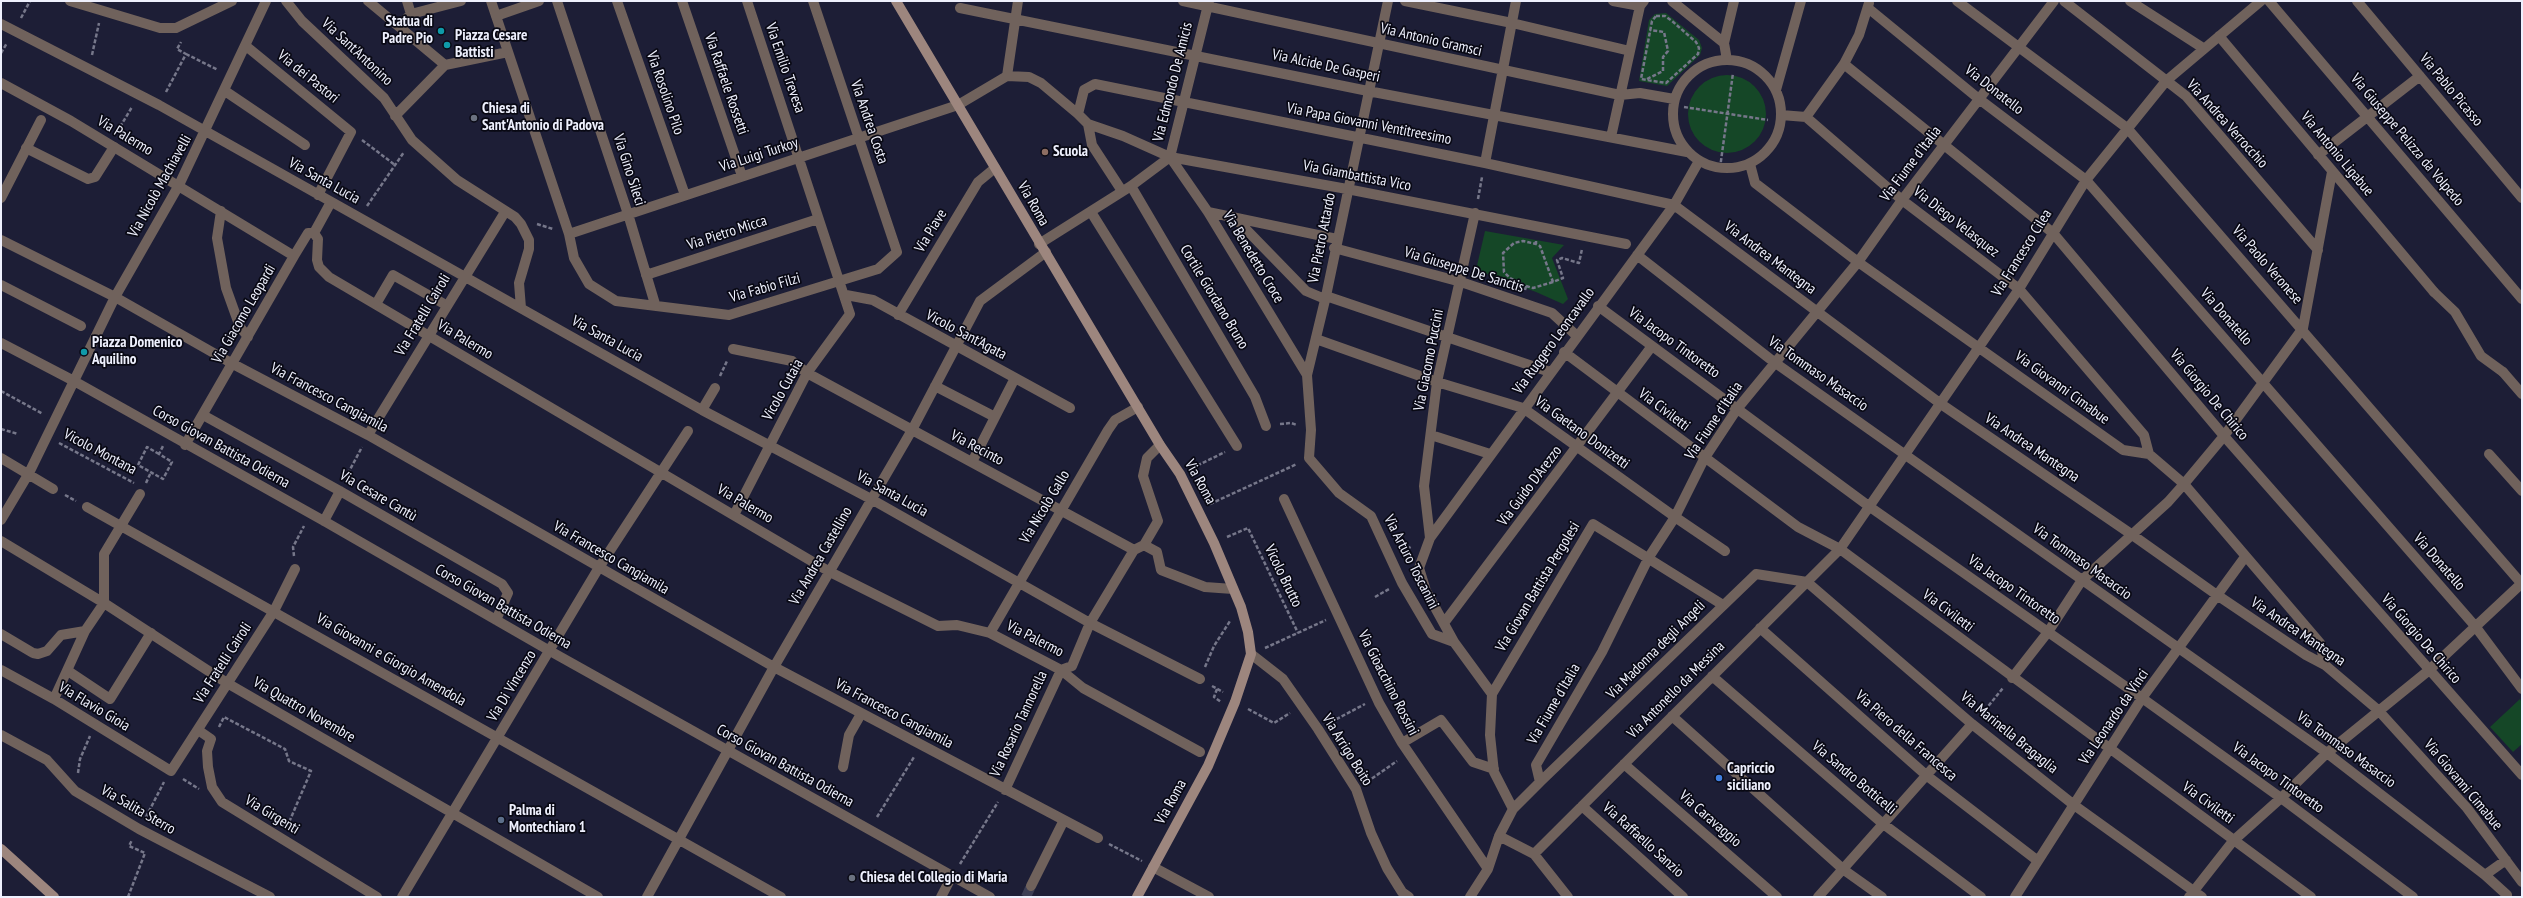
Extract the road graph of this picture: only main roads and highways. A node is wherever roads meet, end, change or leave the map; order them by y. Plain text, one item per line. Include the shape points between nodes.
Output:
1 (896, 1) edge
2 (1, 849) edge
3 (54, 897) edge
4 (1137, 897) edge

1 - 4 main road, Via Roma via 1039,244 1180,474 1214,543 1241,608 1248,632 1251,654 1208,766
2 - 3 main road

